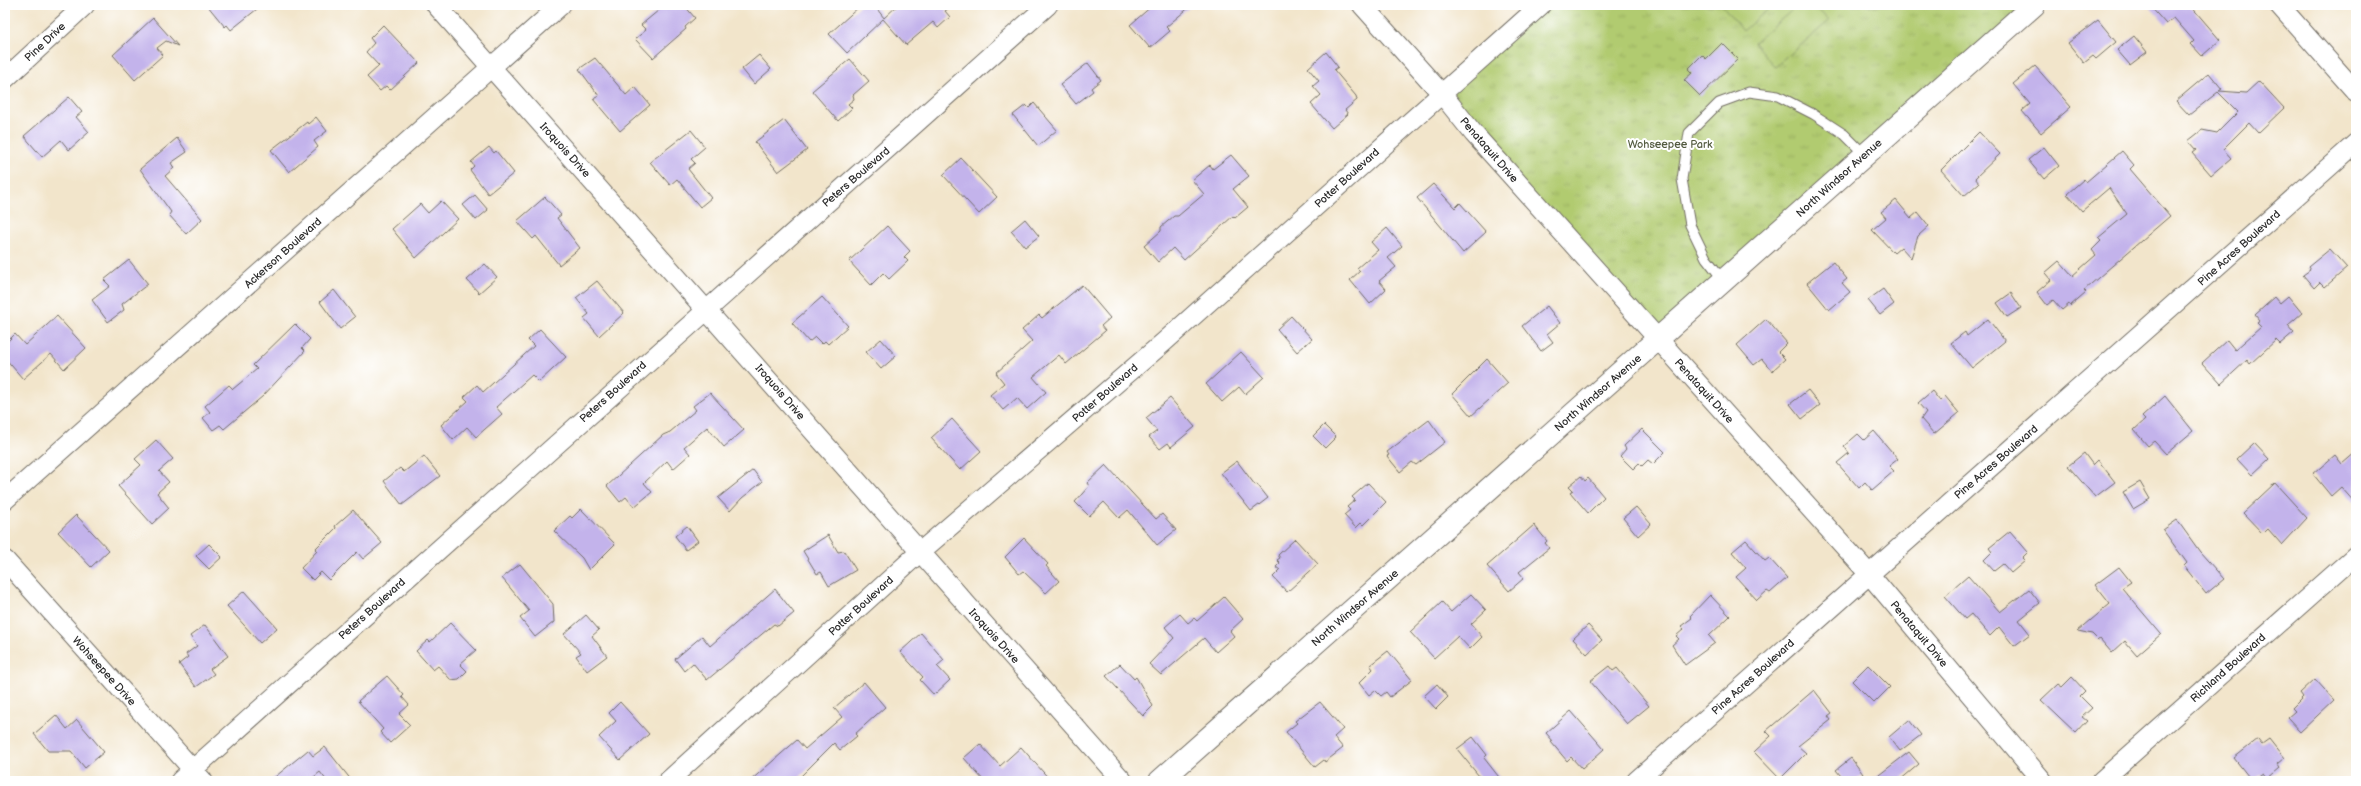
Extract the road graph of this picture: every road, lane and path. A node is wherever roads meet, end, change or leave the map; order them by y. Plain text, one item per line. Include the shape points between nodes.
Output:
1 (85, 5) edge
2 (436, 5) edge
3 (561, 5) edge
4 (1048, 5) edge
5 (1362, 5) edge
6 (1541, 5) edge
7 (2034, 5) edge
8 (2279, 5) edge
9 (492, 68) junction
10 (5, 79) edge
11 (2356, 92) edge
12 (1442, 94) junction
13 (2356, 143) edge
14 (1865, 155) junction
15 (1724, 282) junction
16 (707, 308) junction
17 (1658, 340) junction
18 (5, 500) edge
19 (920, 552) junction
20 (2356, 555) edge
21 (5, 560) edge
22 (1869, 574) junction
23 (192, 777) edge
24 (668, 781) edge
25 (1123, 781) edge
26 (1160, 781) edge
27 (1636, 781) edge
28 (2043, 781) edge
29 (2101, 781) edge

1 - 10 street, Pine Drive
2 - 9 street, Iroquois Drive
3 - 9 street, Ackerson Boulevard
4 - 16 street, Peters Boulevard
5 - 12 street, Penataquit Drive
6 - 12 street, Potter Boulevard
7 - 14 street, North Windsor Avenue
8 - 11 street
9 - 16 street, Iroquois Drive
9 - 18 street, Ackerson Boulevard
12 - 17 street, Penataquit Drive via 1474,134
12 - 19 street, Potter Boulevard via 1164,342
13 - 22 street, Pine Acres Boulevard
14 - 15 street, North Windsor Avenue
14 - 15 lane via 1844,134 1778,96 1749,92 1718,103 1689,133 1682,179 1690,225 1706,258
15 - 17 street, North Windsor Avenue
16 - 19 street, Iroquois Drive
16 - 23 street, Peters Boulevard
17 - 22 street, Penataquit Drive
17 - 26 street, North Windsor Avenue
19 - 24 street, Potter Boulevard
19 - 25 street, Iroquois Drive
20 - 29 street, Richland Boulevard
21 - 23 street, Wohseepee Drive
22 - 27 street, Pine Acres Boulevard
22 - 28 street, Penataquit Drive

